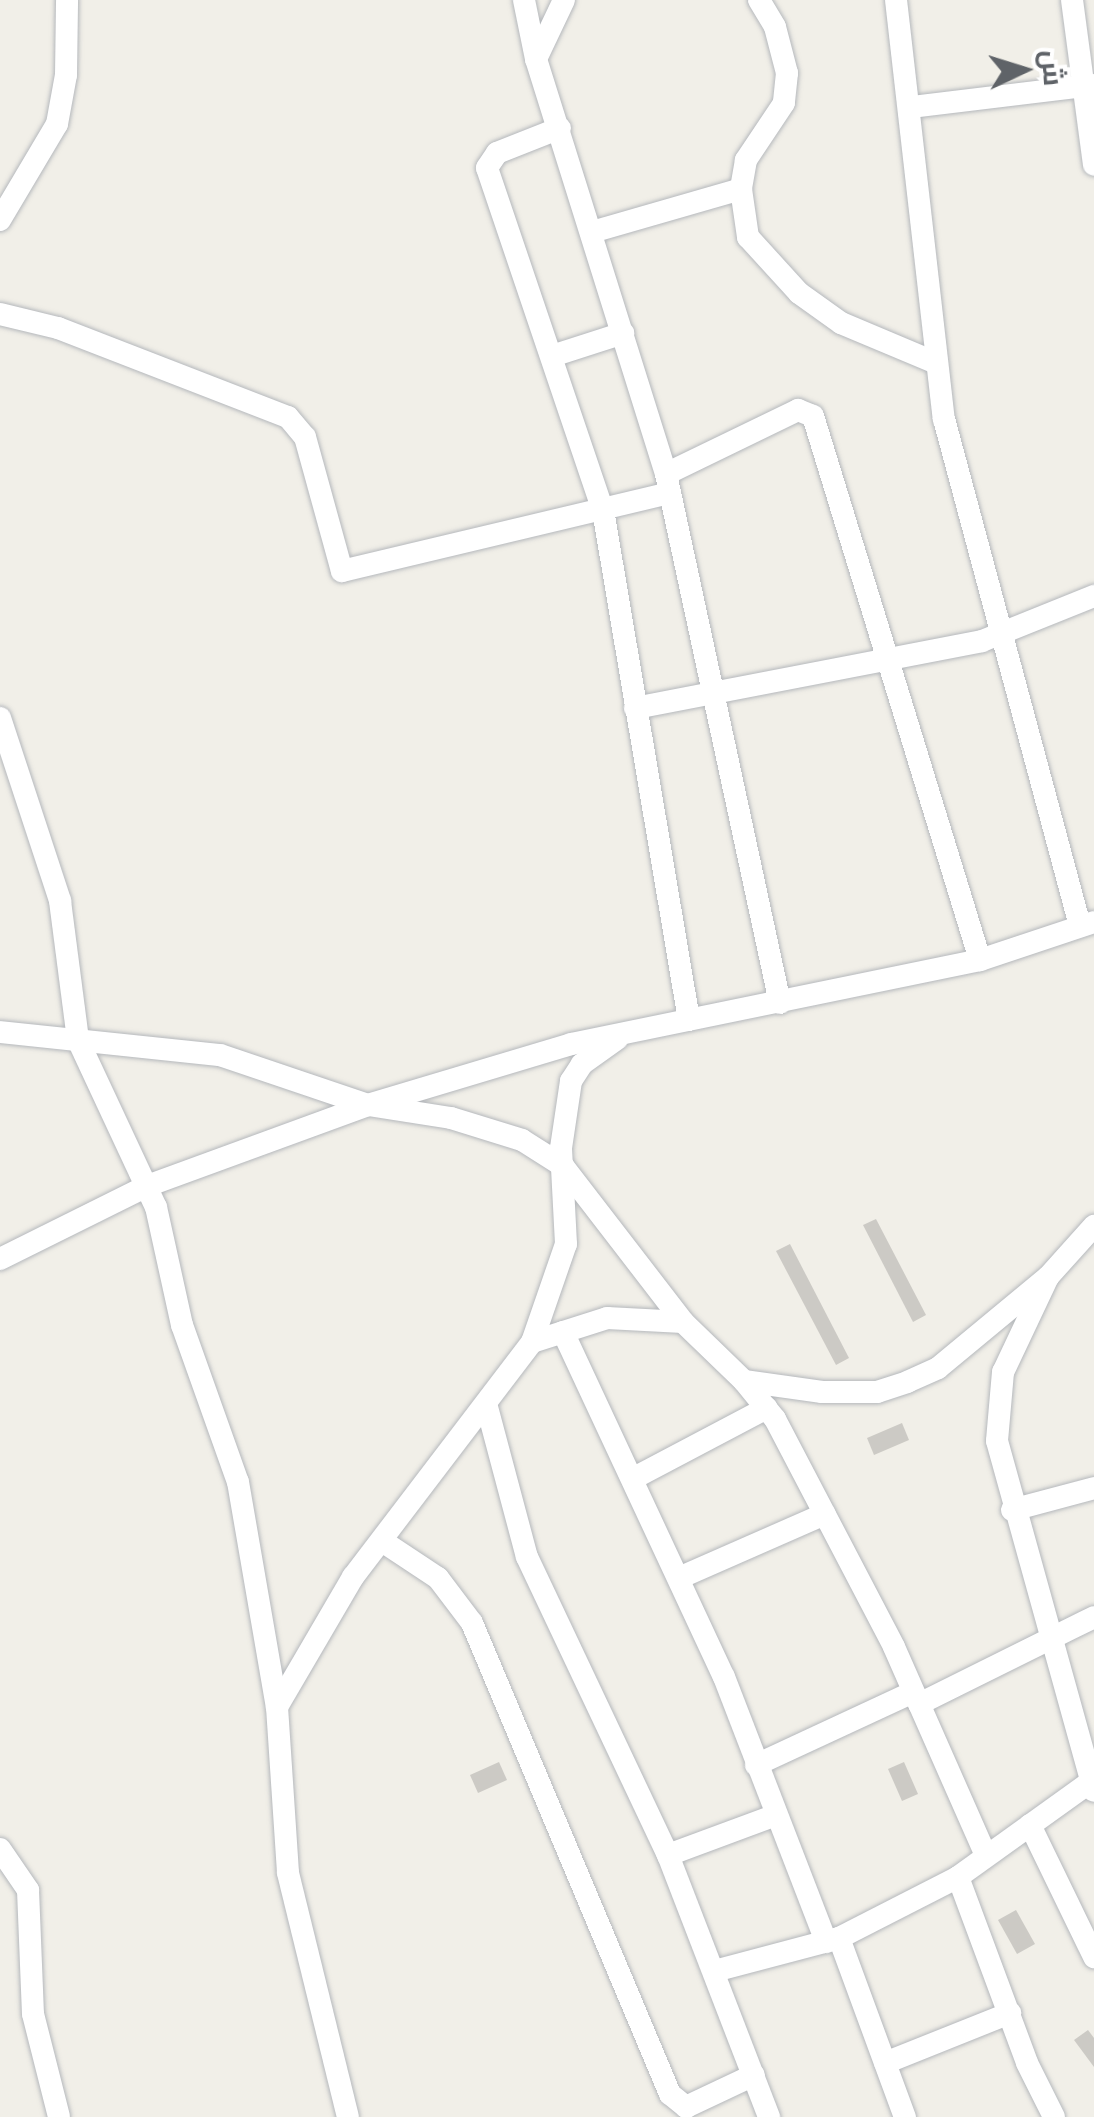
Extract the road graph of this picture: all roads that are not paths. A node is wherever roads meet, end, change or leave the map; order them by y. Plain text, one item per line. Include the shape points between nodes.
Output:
1 (67, 0) edge
2 (524, 0) edge
3 (564, 0) edge
4 (759, 0) edge
5 (896, 0) edge
6 (1072, 0) edge
7 (536, 59) junction
8 (1090, 87) edge
9 (911, 107) junction
10 (560, 128) junction
11 (1094, 165) edge
12 (741, 189) junction
13 (0, 220) edge
14 (592, 232) junction
15 (0, 314) edge
16 (623, 333) junction
17 (552, 356) junction
18 (934, 362) junction
19 (668, 483) junction
20 (603, 510) junction
21 (1094, 596) edge
22 (1003, 632) junction
23 (889, 662) junction
24 (712, 697) junction
25 (635, 708) junction
26 (0, 718) edge
27 (1087, 924) edge
28 (980, 960) junction
29 (780, 1003) junction
30 (689, 1020) junction
31 (628, 1031) junction
32 (0, 1032) edge
33 (78, 1040) junction
34 (368, 1104) junction
35 (563, 1166) junction
36 (148, 1186) junction
37 (1094, 1226) edge
38 (0, 1259) edge
39 (1048, 1276) junction
40 (683, 1322) junction
41 (563, 1332) junction
42 (532, 1342) junction
43 (744, 1381) junction
44 (487, 1407) junction
45 (766, 1408) junction
46 (634, 1478) junction
47 (1094, 1488) edge
48 (1012, 1510) junction
49 (825, 1514) junction
50 (382, 1541) junction
51 (678, 1578) junction
52 (1094, 1617) edge
53 (1048, 1640) junction
54 (916, 1698) junction
55 (277, 1707) junction
56 (1088, 1750) edge
57 (756, 1765) junction
58 (1092, 1786) edge
59 (776, 1815) junction
60 (1030, 1825) junction
61 (0, 1849) edge
62 (985, 1853) junction
63 (668, 1855) junction
64 (958, 1876) junction
65 (1085, 1916) edge
66 (833, 1940) junction
67 (1094, 1956) edge
68 (718, 1970) junction
69 (1010, 2012) junction
70 (886, 2063) junction
71 (754, 2075) junction
72 (59, 2117) edge
73 (348, 2117) edge
74 (769, 2117) edge
75 (905, 2117) edge
76 (1054, 2117) edge

1 - 13 street via 66,75 57,124
2 - 7 street
3 - 7 street
4 - 12 street via 776,26 787,73 784,103 746,160
5 - 9 street
6 - 8 street
7 - 10 street
8 - 9 street
8 - 11 street
9 - 18 street
10 - 14 street
10 - 17 street via 497,154 487,168
12 - 14 street
12 - 18 street via 748,237 799,292 841,322
14 - 16 street
15 - 20 street via 58,328 288,417 305,437 342,572
16 - 17 street
16 - 19 street
17 - 20 street
18 - 22 street via 963,500
19 - 20 street
19 - 23 street via 798,410 813,416
19 - 24 street
20 - 25 street
21 - 22 street
22 - 23 street
22 - 27 street
23 - 24 street
23 - 28 street
24 - 25 street
24 - 29 street
25 - 30 street
26 - 33 street via 52,866
27 - 28 street
28 - 29 street
29 - 30 street
30 - 31 street
31 - 34 street
31 - 35 street via 582,1064 571,1081
32 - 33 street
33 - 34 street via 220,1055
33 - 36 street
34 - 35 street via 451,1118 522,1140
34 - 36 street
35 - 40 street
35 - 42 street via 566,1244
36 - 38 street
36 - 55 street via 182,1325 238,1482
37 - 39 street
39 - 43 street via 938,1368 907,1382 852,1392
39 - 48 street via 1003,1372 997,1406
40 - 41 street via 607,1318
40 - 43 street
41 - 42 street
41 - 46 street
42 - 44 street
43 - 45 street
44 - 50 street
44 - 63 street via 527,1557
45 - 46 street
45 - 49 street
46 - 51 street
47 - 48 street
48 - 53 street
49 - 51 street
49 - 54 street
50 - 55 street
50 - 71 street via 438,1578 472,1623 670,2094 686,2107
51 - 57 street
52 - 53 street
53 - 54 street
53 - 56 street
54 - 57 street
54 - 62 street
55 - 73 street via 288,1874
56 - 58 street
57 - 59 street
58 - 60 street
59 - 63 street
59 - 66 street
60 - 62 street
60 - 65 street
61 - 72 street via 28,1890 33,2014
62 - 64 street
63 - 68 street
64 - 66 street
64 - 69 street
65 - 67 street
66 - 68 street
66 - 70 street
68 - 71 street
69 - 70 street
69 - 76 street
70 - 75 street
71 - 74 street

